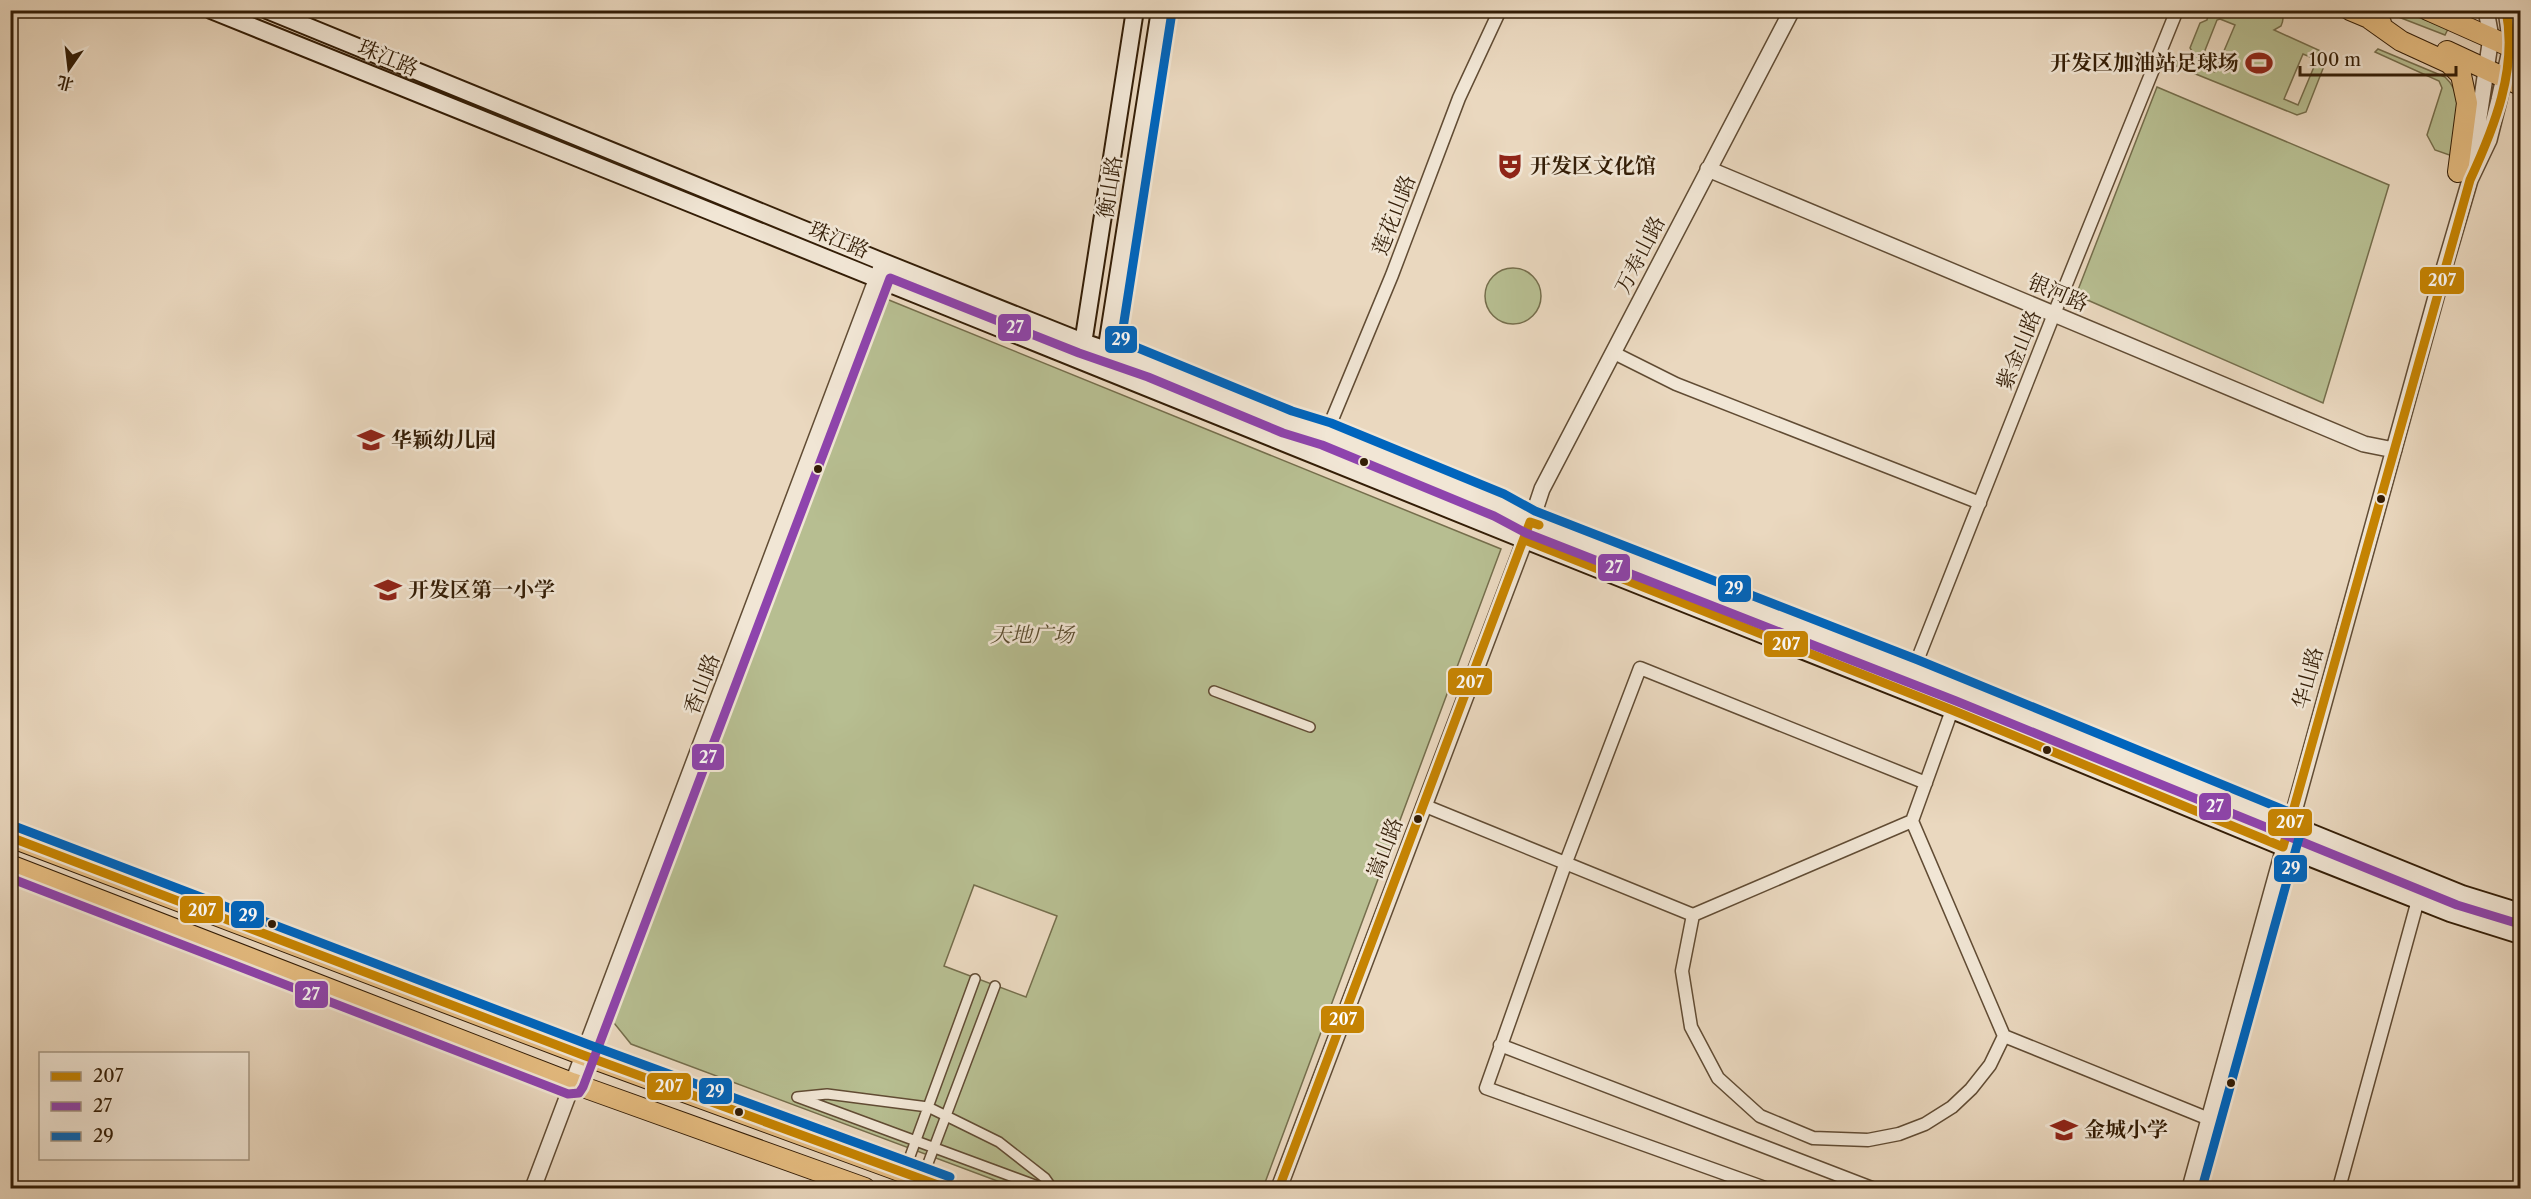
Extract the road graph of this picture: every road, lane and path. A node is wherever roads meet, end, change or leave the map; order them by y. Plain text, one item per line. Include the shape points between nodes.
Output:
1 (211, 10) edge
2 (267, 10) edge
3 (1135, 10) edge
4 (1160, 10) edge
5 (1500, 10) edge
6 (1792, 10) edge
7 (2177, 10) edge
8 (2350, 10) edge
9 (2428, 10) edge
10 (2486, 10) edge
11 (2506, 10) edge
12 (2370, 19) junction
13 (2491, 37) junction
14 (2516, 48) edge
15 (2486, 70) junction
16 (2512, 81) edge
17 (1708, 169) junction
18 (2464, 176) junction
19 (883, 262) junction
20 (877, 279) junction
21 (2054, 314) junction
22 (1083, 342) junction
23 (1108, 349) junction
24 (1614, 353) junction
25 (1080, 360) junction
26 (1103, 369) junction
27 (1326, 434) junction
28 (2394, 450) junction
29 (1980, 503) junction
30 (1530, 522) junction
31 (1525, 540) junction
32 (1913, 671) junction
33 (1214, 691) dead end
34 (1952, 710) junction
35 (1310, 728) dead end
36 (1926, 783) junction
37 (1424, 805) junction
38 (1912, 821) junction
39 (2290, 824) junction
40 (10, 837) edge
41 (2283, 847) junction
42 (1566, 862) junction
43 (10, 865) edge
44 (2418, 900) junction
45 (2520, 912) edge
46 (1693, 915) junction
47 (2520, 935) edge
48 (975, 979) dead end
49 (994, 986) dead end
50 (2004, 1036) junction
51 (1500, 1045) junction
52 (583, 1054) junction
53 (572, 1083) junction
54 (928, 1107) junction
55 (946, 1114) junction
56 (2209, 1119) junction
57 (909, 1159) dead end
58 (927, 1166) dead end
59 (533, 1188) edge
60 (865, 1188) edge
61 (946, 1188) edge
62 (1043, 1188) edge
63 (1052, 1188) edge
64 (1279, 1188) edge
65 (1765, 1188) edge
66 (1872, 1188) edge
67 (2191, 1188) edge
68 (2339, 1188) edge

1 - 20 main road, 珠江路
2 - 19 main road
3 - 22 main road, 衡山路
4 - 23 main road, 衡山路
5 - 27 street, 莲花山路 via 1459,98
6 - 17 street, 万寿山路
7 - 21 street, 紫金山路
8 - 12 main road
9 - 13 main road
10 - 13 street
11 - 14 street
12 - 15 main road
12 - 18 main road via 2401,41 2449,63 2461,75 2467,103
13 - 14 main road
13 - 15 street
14 - 16 street
15 - 16 main road
15 - 18 street via 2473,148
16 - 18 street via 2488,140
17 - 21 street, 银河路
17 - 24 street, 万寿山路
18 - 28 street, 华山路
19 - 20 street, 香山路
19 - 22 main road
20 - 25 main road, 珠江路
20 - 52 street, 香山路
21 - 28 street, 银河路 via 2364,444
21 - 29 street, 紫金山路
22 - 23 main road
22 - 25 main road, 衡山路
23 - 26 main road, 衡山路
23 - 27 main road
24 - 29 street via 1676,384
24 - 30 street, 万寿山路 via 1542,489
25 - 26 main road, 珠江路
26 - 31 main road, 珠江路
27 - 30 main road via 1499,505
28 - 39 street, 华山路
29 - 32 street, 紫金山路
30 - 31 street, 嵩山路
30 - 32 main road
31 - 34 main road, 珠江路
31 - 37 street, 嵩山路
32 - 39 main road
33 - 35 street
34 - 36 street
34 - 41 main road, 珠江路
36 - 38 street
36 - 42 street via 1640,668
37 - 42 street
37 - 64 street, 嵩山路
38 - 46 street
38 - 50 street
39 - 41 street, 华山路
39 - 45 main road via 2462,894
40 - 52 main road
41 - 44 main road, 珠江路
41 - 56 street, 华山路
42 - 46 street
42 - 51 street
43 - 53 main road
44 - 47 main road, 珠江路
44 - 68 street
46 - 50 street via 1682,971 1691,1027 1718,1078 1760,1116 1813,1138 1868,1140 1925,1124 1971,1089 1990,1065
48 - 54 street
49 - 55 street
50 - 56 street
51 - 65 street via 1486,1088
51 - 66 street
52 - 53 street, 香山路
52 - 61 main road
53 - 59 street, 香山路
53 - 60 main road
54 - 55 street
54 - 57 street
54 - 62 street via 827,1094 797,1097
55 - 58 street
55 - 63 street via 999,1142
56 - 67 street, 华山路

